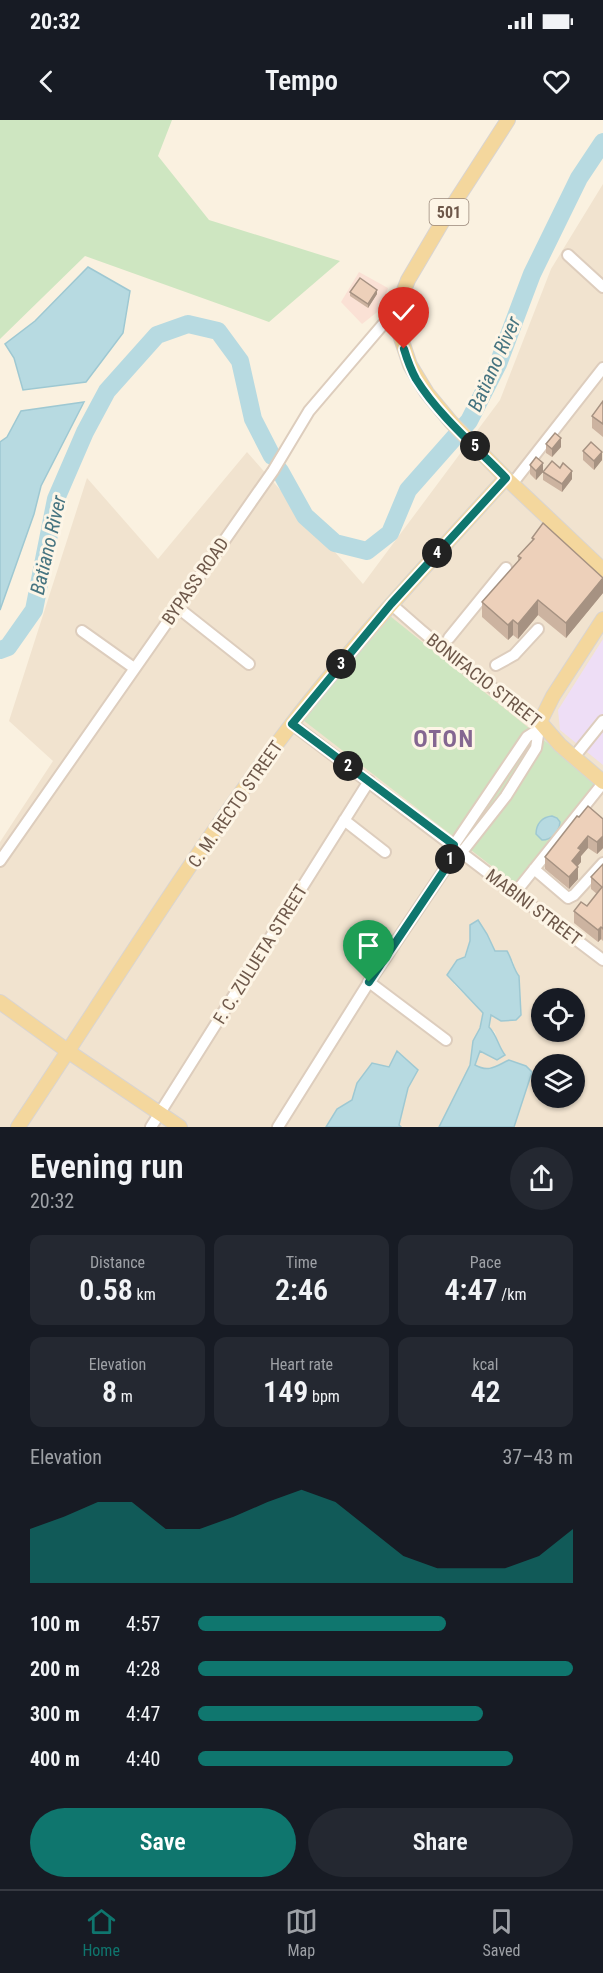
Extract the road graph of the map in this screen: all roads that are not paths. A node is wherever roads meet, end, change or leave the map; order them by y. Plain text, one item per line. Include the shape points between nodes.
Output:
1 (508, 120) edge
2 (568, 255) dead end
3 (603, 287) edge
4 (397, 308) junction
5 (603, 368) edge
6 (509, 481) junction
7 (506, 568) dead end
8 (603, 570) edge
9 (391, 604) junction
10 (177, 606) junction
11 (603, 618) edge
12 (538, 629) dead end
13 (82, 631) dead end
14 (448, 638) dead end
15 (249, 664) dead end
16 (496, 665) dead end
17 (134, 668) junction
18 (603, 721) edge
19 (292, 724) junction
20 (539, 726) junction
21 (599, 735) edge
22 (574, 758) junction
23 (369, 781) junction
24 (603, 783) edge
25 (584, 806) junction
26 (594, 814) edge
27 (344, 820) junction
28 (458, 849) junction
29 (386, 852) dead end
30 (0, 861) edge
31 (603, 863) edge
32 (534, 869) junction
33 (515, 893) junction
34 (603, 960) edge
35 (369, 982) junction
36 (0, 1002) edge
37 (446, 1041) dead end
38 (69, 1052) junction
39 (159, 1114) junction
40 (18, 1127) edge
41 (151, 1127) edge
42 (180, 1127) edge
43 (278, 1127) edge

1 - 4 main road, 501 via 444,219 408,280
2 - 3 street
4 - 6 main road, 501 via 400,338 416,378 451,422
4 - 10 street, BYPASS ROAD via 309,411 273,471
5 - 6 street
6 - 8 main road, 501
6 - 9 main road, C. M. RECTO STREET
7 - 14 street
9 - 19 main road, C. M. RECTO STREET
9 - 20 street, BONIFACIO STREET
10 - 15 street
10 - 17 street, BYPASS ROAD
11 - 20 main road via 553,696
12 - 16 street via 514,656
13 - 17 street
17 - 30 street, BYPASS ROAD
18 - 21 street
19 - 23 street, MABINI STREET
19 - 38 main road, C. M. RECTO STREET via 223,818
20 - 22 main road, BONIFACIO STREET
20 - 28 street via 527,737
21 - 22 street
22 - 24 main road, BONIFACIO STREET
23 - 27 street, F. C. ZULUETA STREET
23 - 28 street, MABINI STREET
24 - 25 street
25 - 26 street
25 - 32 street
27 - 29 street
27 - 39 street, F. C. ZULUETA STREET
28 - 33 street, MABINI STREET
28 - 35 street
31 - 32 street via 568,898
32 - 33 street
33 - 34 street, MABINI STREET
35 - 37 street
35 - 43 street
36 - 38 main road
38 - 39 main road
38 - 40 main road, C. M. RECTO STREET
39 - 41 street, F. C. ZULUETA STREET
39 - 42 main road

